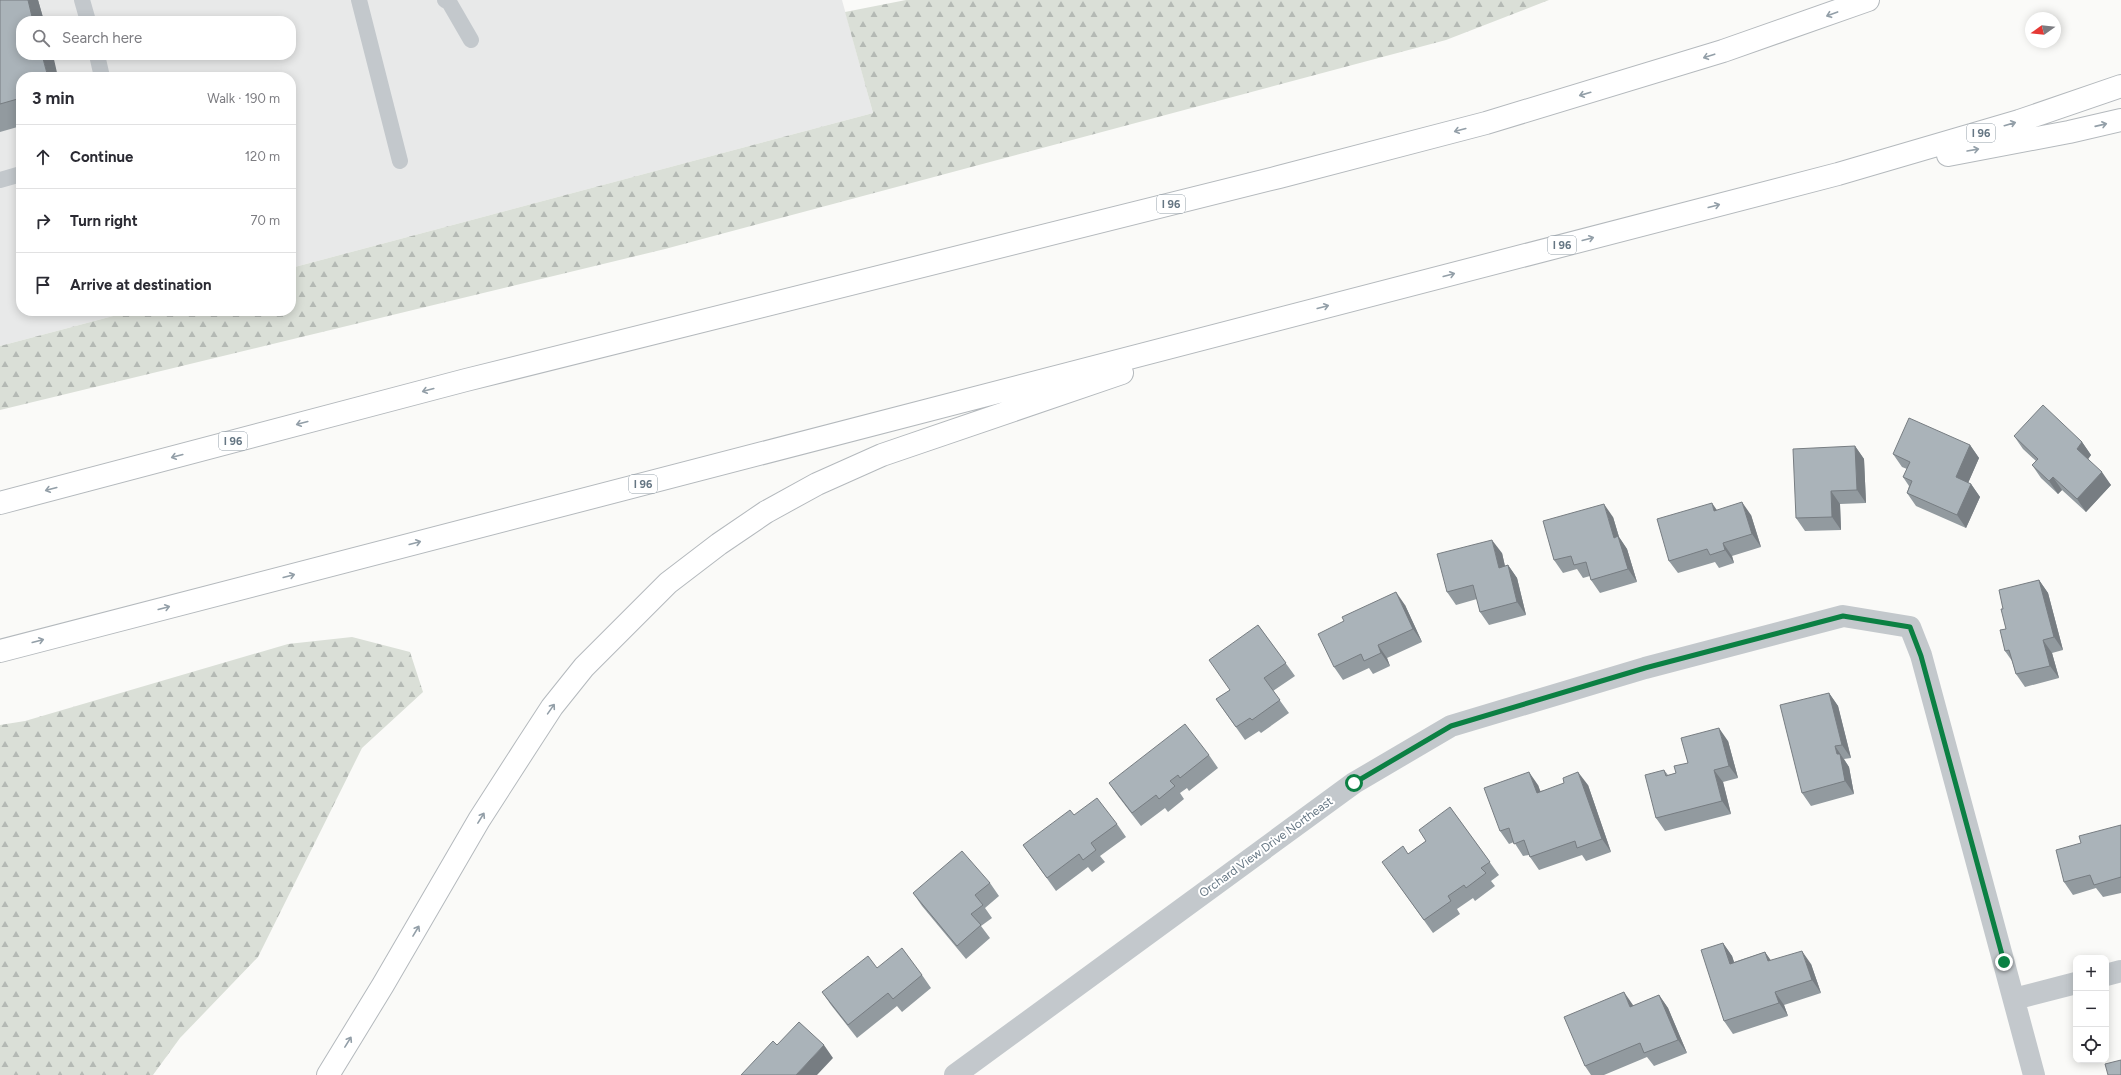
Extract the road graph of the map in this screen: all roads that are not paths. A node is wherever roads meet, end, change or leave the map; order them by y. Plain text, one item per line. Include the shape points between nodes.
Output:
1 (82, 0) edge
2 (358, 0) edge
3 (445, 0) edge
4 (1868, 0) edge
5 (87, 16) edge
6 (471, 40) dead end
7 (98, 60) edge
8 (101, 72) edge
9 (2121, 86) edge
10 (2121, 120) edge
11 (400, 161) dead end
12 (1838, 174) junction
13 (16, 175) edge
14 (0, 180) edge
15 (1285, 317) junction
16 (0, 503) edge
17 (0, 651) edge
18 (2121, 971) edge
19 (2109, 974) edge
20 (2073, 984) edge
21 (2014, 999) junction
22 (328, 1075) edge
23 (955, 1075) edge
24 (2034, 1075) edge

1 - 5 lane
2 - 11 lane
3 - 6 lane via 449,2
4 -> 16 highway, I 96 via 1723,51 1486,123 474,378
7 - 8 lane
12 -> 9 highway, I 96 via 2019,121
12 -> 10 highway via 2004,145
15 -> 12 highway, I 96
13 - 14 lane
17 -> 15 highway, I 96
22 -> 15 highway via 480,820 552,707 584,668 668,583 766,512 856,466 889,452
18 - 19 street
20 - 21 street
21 - 23 street, Orchard View Drive Northeast via 1921,656 1910,627 1843,616 1645,668 1451,726 1354,783
21 - 24 street

